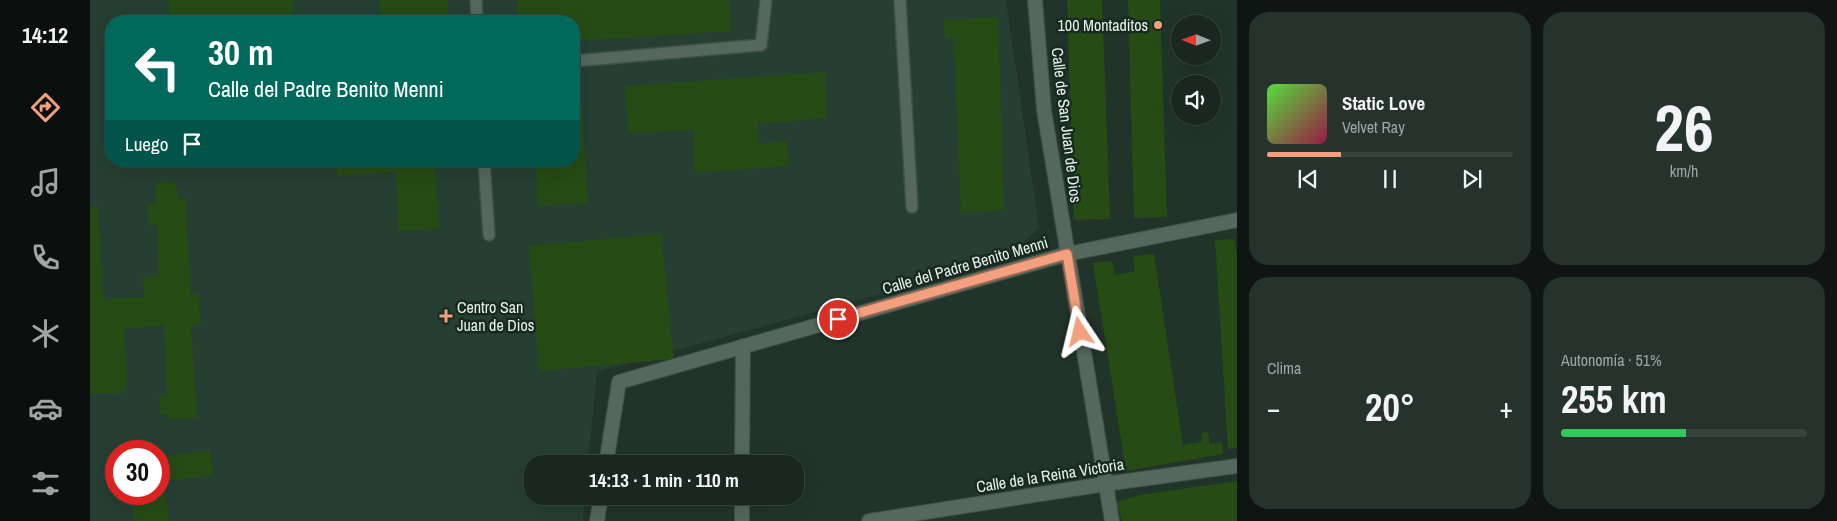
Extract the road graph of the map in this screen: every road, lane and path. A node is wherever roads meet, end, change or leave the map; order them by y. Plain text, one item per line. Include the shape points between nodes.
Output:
1 (476, 0) edge
2 (766, 0) edge
3 (900, 0) edge
4 (1035, 0) edge
5 (476, 15) edge
6 (580, 60) edge
7 (484, 167) edge
8 (912, 208) dead end
9 (1237, 220) edge
10 (489, 235) dead end
11 (1067, 254) junction
12 (743, 346) junction
13 (607, 455) edge
14 (742, 455) edge
15 (1237, 466) edge
16 (1105, 484) junction
17 (600, 505) edge
18 (742, 505) edge
19 (597, 521) edge
20 (742, 521) edge
21 (869, 521) edge
22 (1112, 521) edge

1 - 5 lane
2 - 6 lane via 761,45
3 - 8 lane
4 - 11 street, Calle de San Juan de Dios via 1044,110
7 - 10 lane
9 - 11 street, Calle del Padre Benito Menni
11 - 12 street, Calle del Padre Benito Menni
11 - 16 street, Calle de San Juan de Dios
12 - 13 street, Calle del Padre Benito Menni via 619,382
12 - 14 street
15 - 16 street, Calle de la Reina Victoria
16 - 21 street, Calle de la Reina Victoria
16 - 22 street, Calle de San Juan de Dios
17 - 19 street
18 - 20 street

